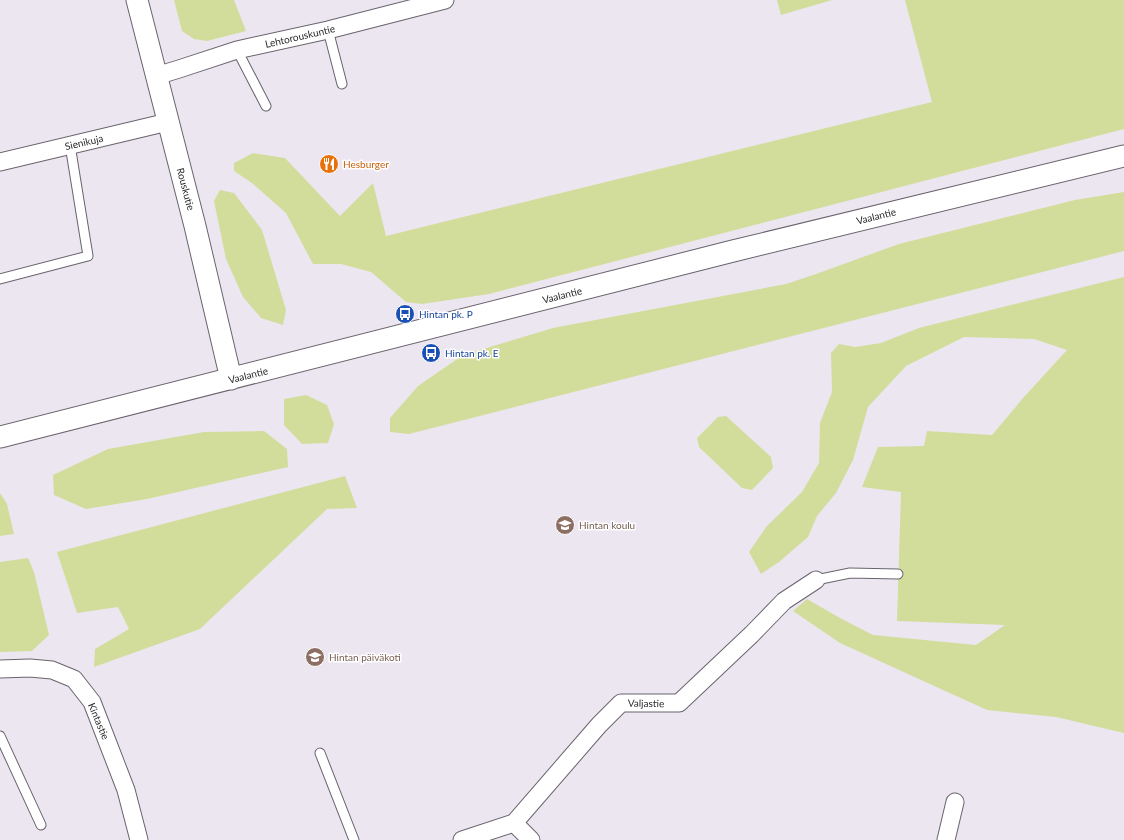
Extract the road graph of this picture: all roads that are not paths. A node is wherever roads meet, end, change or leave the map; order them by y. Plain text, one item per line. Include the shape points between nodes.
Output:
1 (137, 0) edge
2 (446, 0) edge
3 (328, 30) junction
4 (237, 50) junction
5 (156, 76) junction
6 (342, 84) dead end
7 (266, 106) dead end
8 (168, 122) junction
9 (70, 145) junction
10 (1124, 156) edge
11 (0, 162) edge
12 (0, 279) edge
13 (231, 380) junction
14 (0, 437) edge
15 (898, 574) dead end
16 (816, 580) joint
17 (0, 669) edge
18 (0, 736) edge
19 (320, 753) dead end
20 (955, 802) dead end
21 (514, 823) junction
22 (41, 825) dead end
23 (139, 840) edge
24 (354, 840) edge
25 (462, 840) edge
26 (531, 840) edge
27 (946, 840) edge

1 - 5 street, Rouskutie
2 - 3 street, Lehtorouskuntie
3 - 4 street, Lehtorouskuntie
3 - 6 lane
4 - 5 street, Lehtorouskuntie
4 - 7 lane
5 - 8 street, Rouskutie
8 - 9 street, Sienikuja
8 - 13 street, Rouskutie
9 - 11 street, Sienikuja
9 - 12 lane via 88,256
10 - 13 street, Vaalantie via 725,253
13 - 14 street, Vaalantie
15 - 16 lane via 850,573
16 - 21 street, Valjastie via 784,601 679,703 621,703 598,725
17 - 23 street, Kintastie via 52,670 74,678 92,702 126,790
18 - 22 lane
19 - 24 lane
20 - 27 street
21 - 25 street
21 - 26 street

